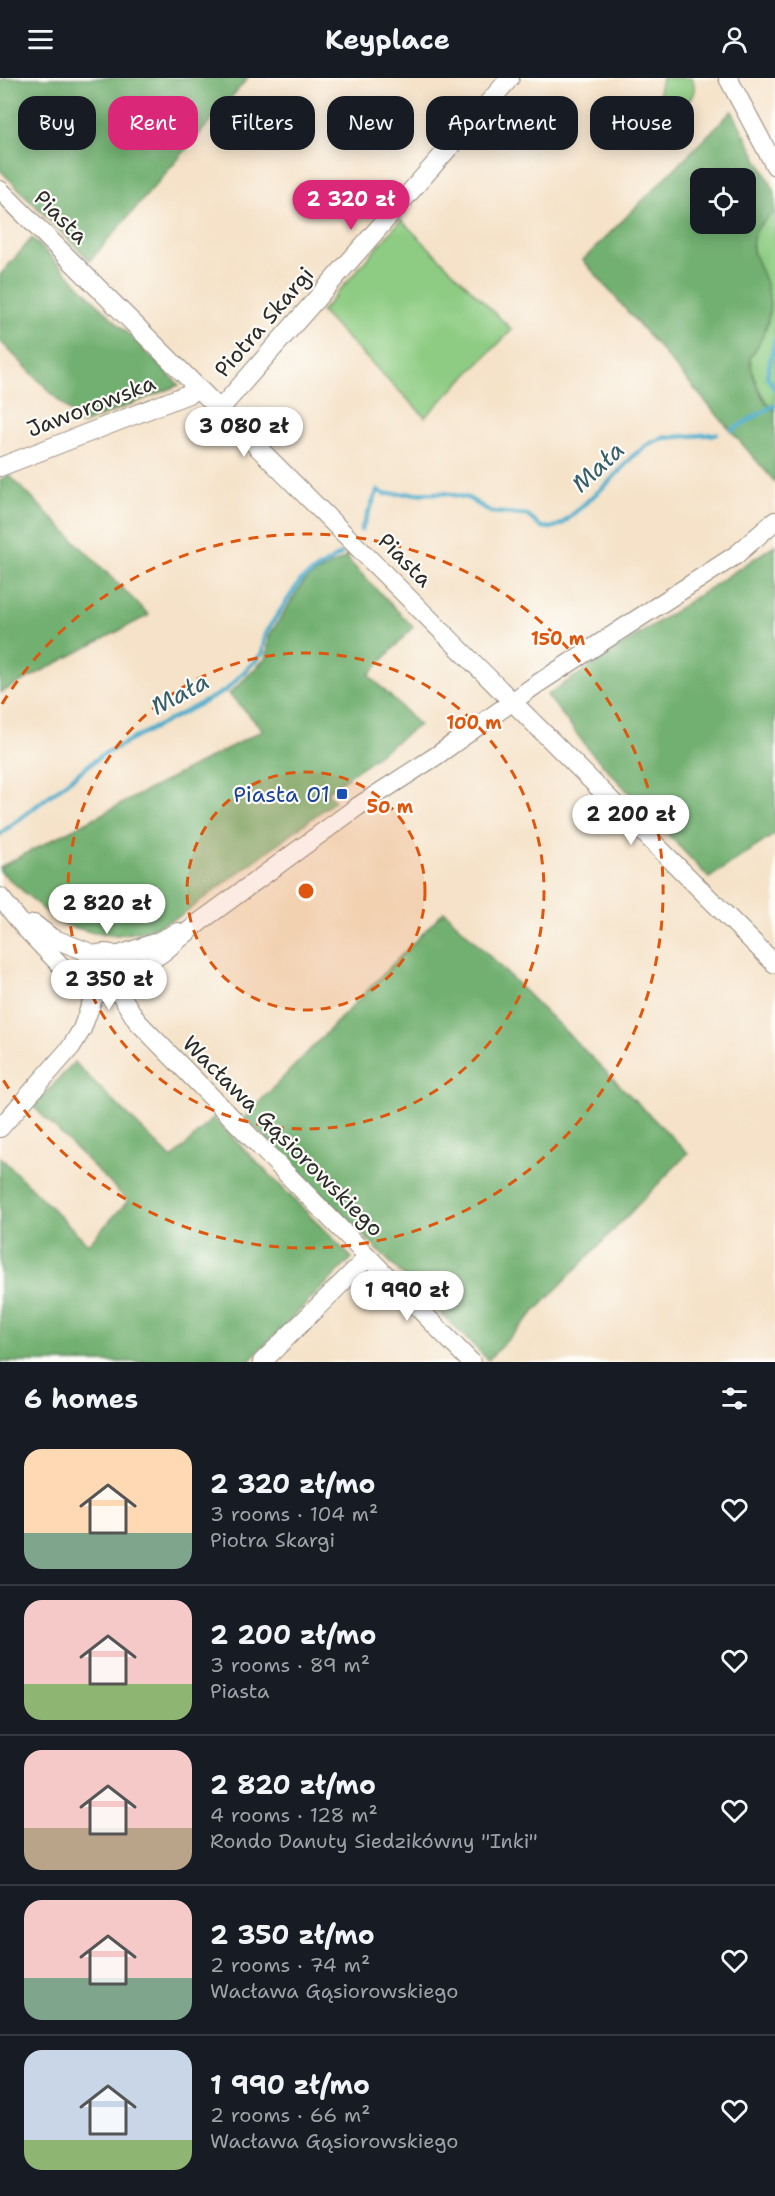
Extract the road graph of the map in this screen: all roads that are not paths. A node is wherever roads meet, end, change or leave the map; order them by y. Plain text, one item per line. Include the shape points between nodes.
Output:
1 (510, 78) edge
2 (728, 78) edge
3 (775, 166) edge
4 (0, 190) edge
5 (198, 388) junction
6 (220, 409) junction
7 (0, 467) edge
8 (775, 521) edge
9 (513, 701) junction
10 (5, 902) edge
11 (201, 921) junction
12 (96, 955) junction
13 (116, 956) junction
14 (775, 964) edge
15 (121, 983) junction
16 (91, 985) junction
17 (0, 1128) edge
18 (368, 1257) junction
19 (262, 1362) edge
20 (471, 1362) edge

1 - 6 street, Piotra Skargi
2 - 3 street
4 - 5 street, Piasta
5 - 6 street, Piasta
5 - 7 street, Jaworowska
6 - 9 street, Piasta
8 - 9 street via 736,555
9 - 11 street via 357,807
9 - 14 street, Piasta
10 - 12 street via 52,938
10 - 16 street via 68,973
11 - 13 street
11 - 15 street
12 - 13 street
12 - 16 street via 86,967
13 - 15 street via 124,967
15 - 16 street via 108,993
15 - 18 street, Wacława Gąsiorowskiego via 137,1022
16 - 17 street via 82,1029 71,1047
18 - 19 street
18 - 20 street, Wacława Gąsiorowskiego

